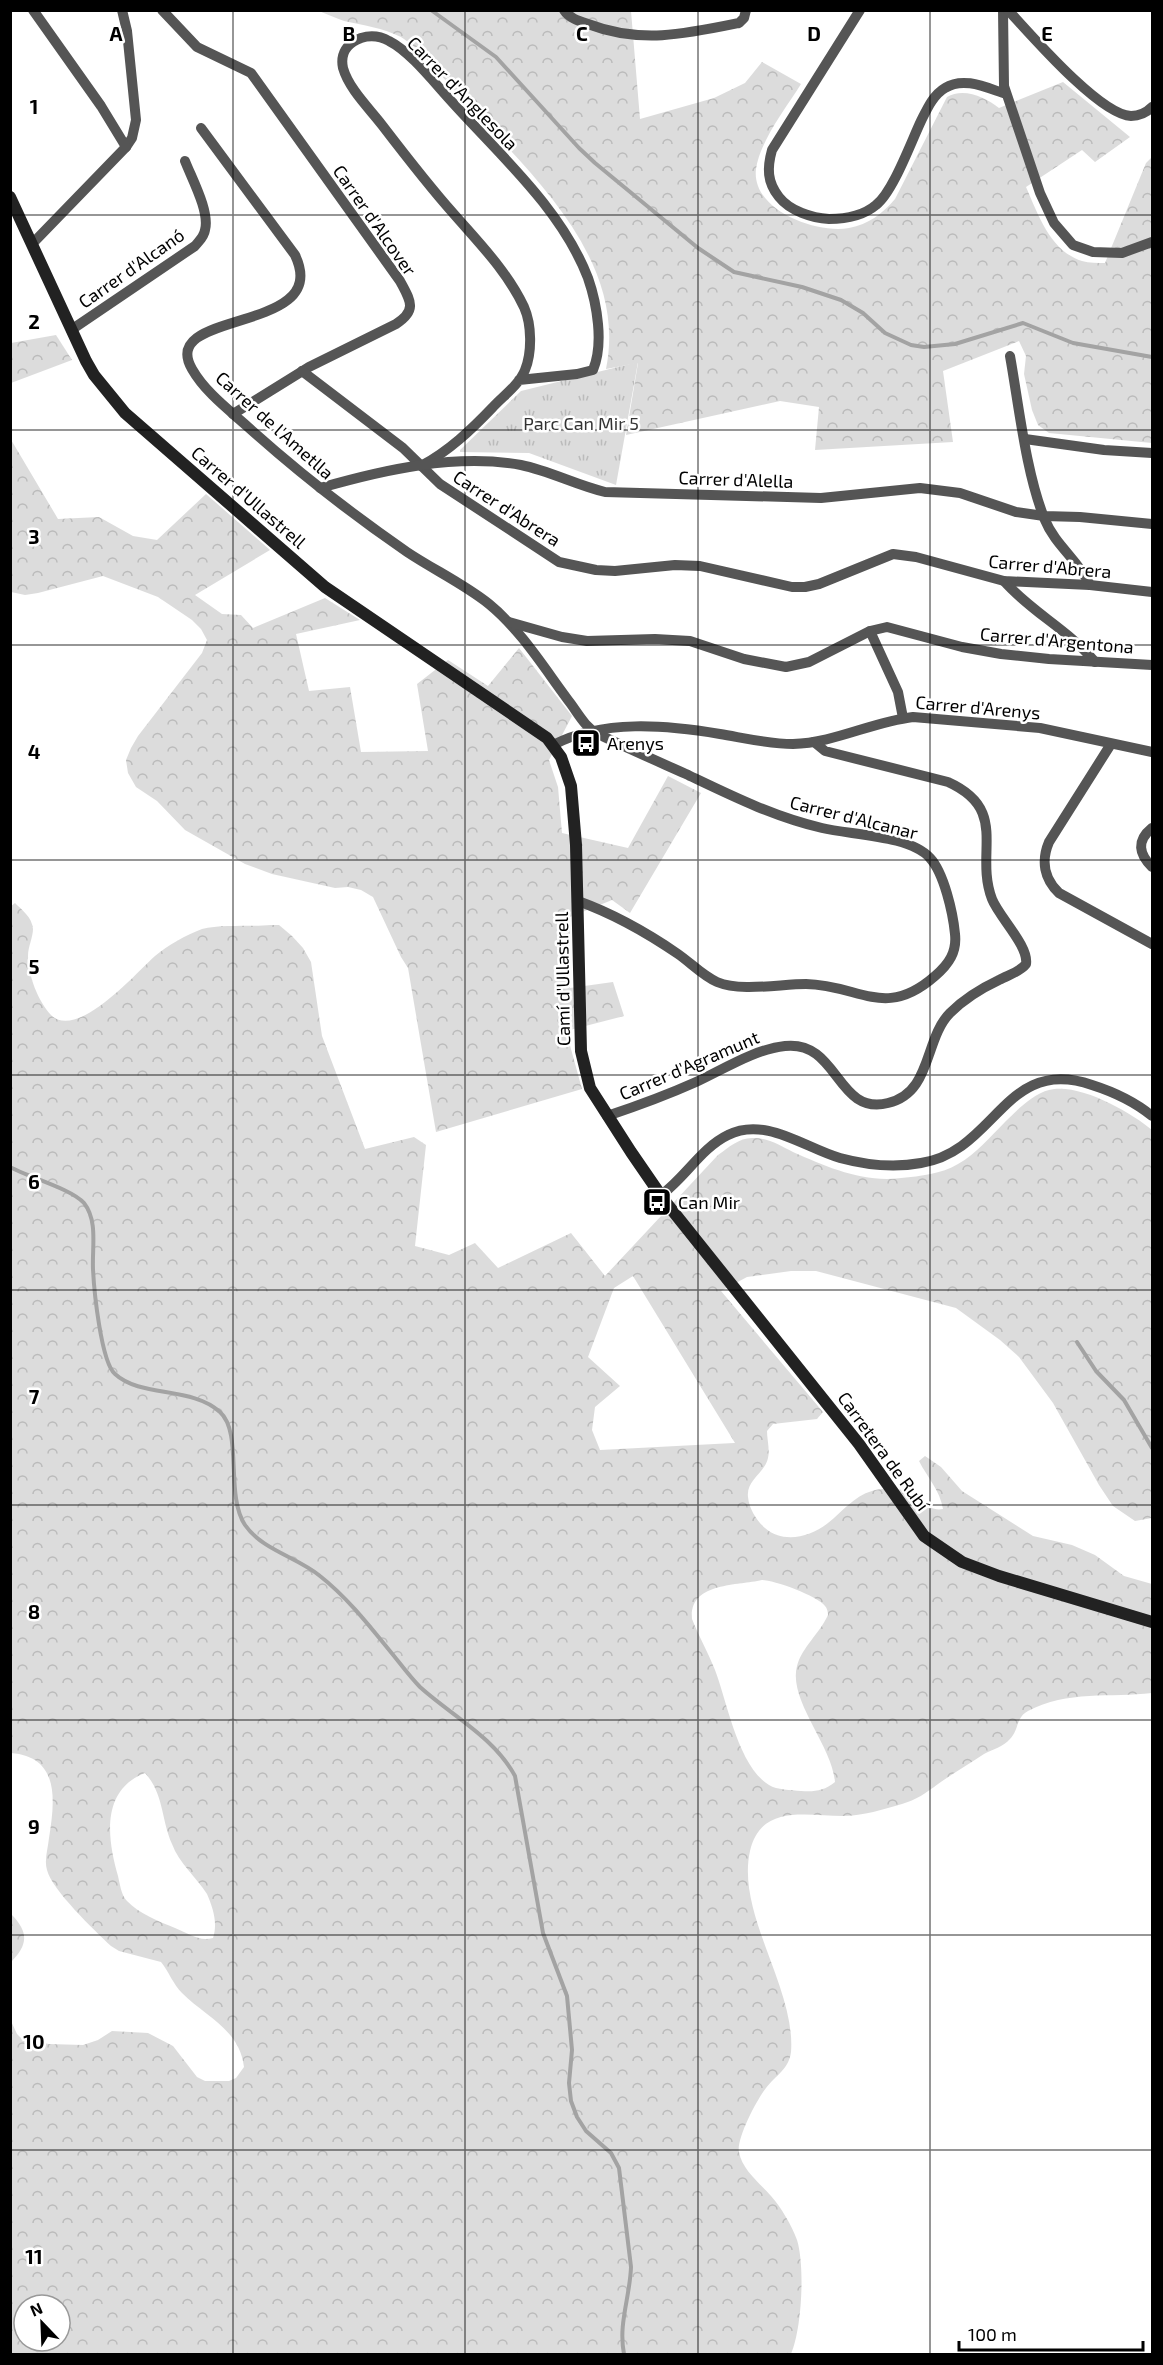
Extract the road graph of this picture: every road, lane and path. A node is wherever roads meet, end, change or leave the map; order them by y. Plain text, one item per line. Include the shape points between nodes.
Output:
1 (33, 10) edge
2 (122, 10) edge
3 (162, 10) edge
4 (564, 10) edge
5 (746, 10) edge
6 (860, 10) edge
7 (1003, 10) edge
8 (1008, 10) edge
9 (1006, 94) junction
10 (1152, 107) edge
11 (201, 128) dead end
12 (126, 147) junction
13 (185, 161) dead end
14 (10, 197) edge
15 (1152, 242) edge
16 (32, 244) junction
17 (71, 330) junction
18 (1010, 356) dead end
19 (302, 371) junction
20 (519, 380) junction
21 (233, 414) junction
22 (1025, 439) junction
23 (1152, 453) edge
24 (421, 466) junction
25 (320, 488) junction
26 (1044, 516) junction
27 (1152, 524) edge
28 (1004, 581) junction
29 (1090, 585) junction
30 (1152, 592) edge
31 (507, 622) junction
32 (870, 631) junction
33 (1095, 662) junction
34 (1152, 664) edge
35 (903, 718) junction
36 (591, 731) junction
37 (814, 742) junction
38 (1111, 744) junction
39 (553, 745) junction
40 (1152, 752) edge
41 (1152, 828) edge
42 (1152, 867) edge
43 (578, 902) junction
44 (1152, 944) edge
45 (607, 1116) junction
46 (1152, 1116) edge
47 (661, 1195) junction
48 (1152, 1622) edge

1 - 12 street
2 - 12 street via 136,120
3 - 19 street, Carrer d'Alcover via 197,47 251,73 383,256 408,297 410,312 405,318
4 - 5 street via 579,21 616,34 650,36 671,36 739,23
6 - 9 street via 772,150 770,181 789,206 831,219 868,211 883,199 928,106 940,91 964,82
7 - 9 street
8 - 10 street via 1064,70 1106,104 1130,116
9 - 15 street via 1045,207 1066,240 1080,249 1108,253 1133,250
11 - 21 street, Carrer de l'Ametlla via 295,255 301,273 298,290 288,302 211,331 189,346 187,358 193,372
12 - 16 street
13 - 17 street, Carrer d'Alcanó via 205,213 203,237
14 - 16 street, Carrer d'Ullastrell
16 - 17 street, Carrer d'Ullastrell
17 - 39 street, Carrer d'Ullastrell via 94,375 125,413 325,587
18 - 22 street
19 - 21 street, Carrer d'Alcover
19 - 24 street, Carrer d'Abrera
20 - 20 street, Carrer d'Anglesola via 529,350 525,309 488,252 411,163 350,82 342,56 356,40 375,36 392,42 428,76 548,211 587,277 598,328 593,370
20 - 24 street, Carrer d'Anglesola via 445,453
21 - 25 street, Carrer de l'Ametlla
22 - 23 street
22 - 26 street
24 - 25 street, Carrer d'Alella
24 - 26 street, Carrer d'Alella via 485,462 519,465 581,486 624,494 821,498 920,488 960,493 1016,512
24 - 28 street, Carrer d'Abrera via 469,505 546,555 570,565 615,571 700,566 805,587 893,554
25 - 31 street, Carrer de l'Ametlla via 389,540 489,604
26 - 27 street, Carrer d'Alella
26 - 29 street
28 - 29 street, Carrer d'Abrera
28 - 33 street
29 - 30 street, Carrer d'Abrera
31 - 32 street, Carrer d'Argentona via 587,641 690,641 744,660 786,667 820,657
31 - 36 street, Carrer de l'Ametlla
32 - 33 street, Carrer d'Argentona via 894,627 980,651
32 - 35 street via 898,692
33 - 34 street, Carrer d'Argentona
35 - 37 street, Carrer d'Arenys
35 - 38 street, Carrer d'Arenys via 1016,725
36 - 37 street, Carrer d'Arenys via 674,727 775,743
36 - 39 street, Carrer d'Arenys
36 - 43 street, Carrer d'Alcanar via 772,813 823,828 897,842 925,853 933,862 946,894 955,946 940,971 899,997 880,999 810,984 737,986 712,979 628,923
37 - 45 street, Carrer d'Agramunt via 825,750 948,782 976,801 984,817 990,895 1019,943 1026,964 949,1014 918,1082 907,1095 891,1103 872,1105 860,1101 817,1053 786,1046 766,1050
38 - 40 street, Carrer d'Arenys
38 - 44 street via 1049,842 1045,868 1059,893
39 - 43 street, Camí d'Ullastrell via 571,786
41 - 42 street via 1140,846
43 - 45 street, Camí d'Ullastrell via 581,1051 590,1088
45 - 47 street, Camí d'Ullastrell
46 - 47 street via 1107,1090 1068,1079 1051,1079 1012,1098 971,1139 938,1160 906,1165 863,1163 839,1158 767,1130 747,1129 729,1134 712,1146
47 - 48 street, Carretera de Rubí via 860,1444 924,1536 962,1562 999,1576

